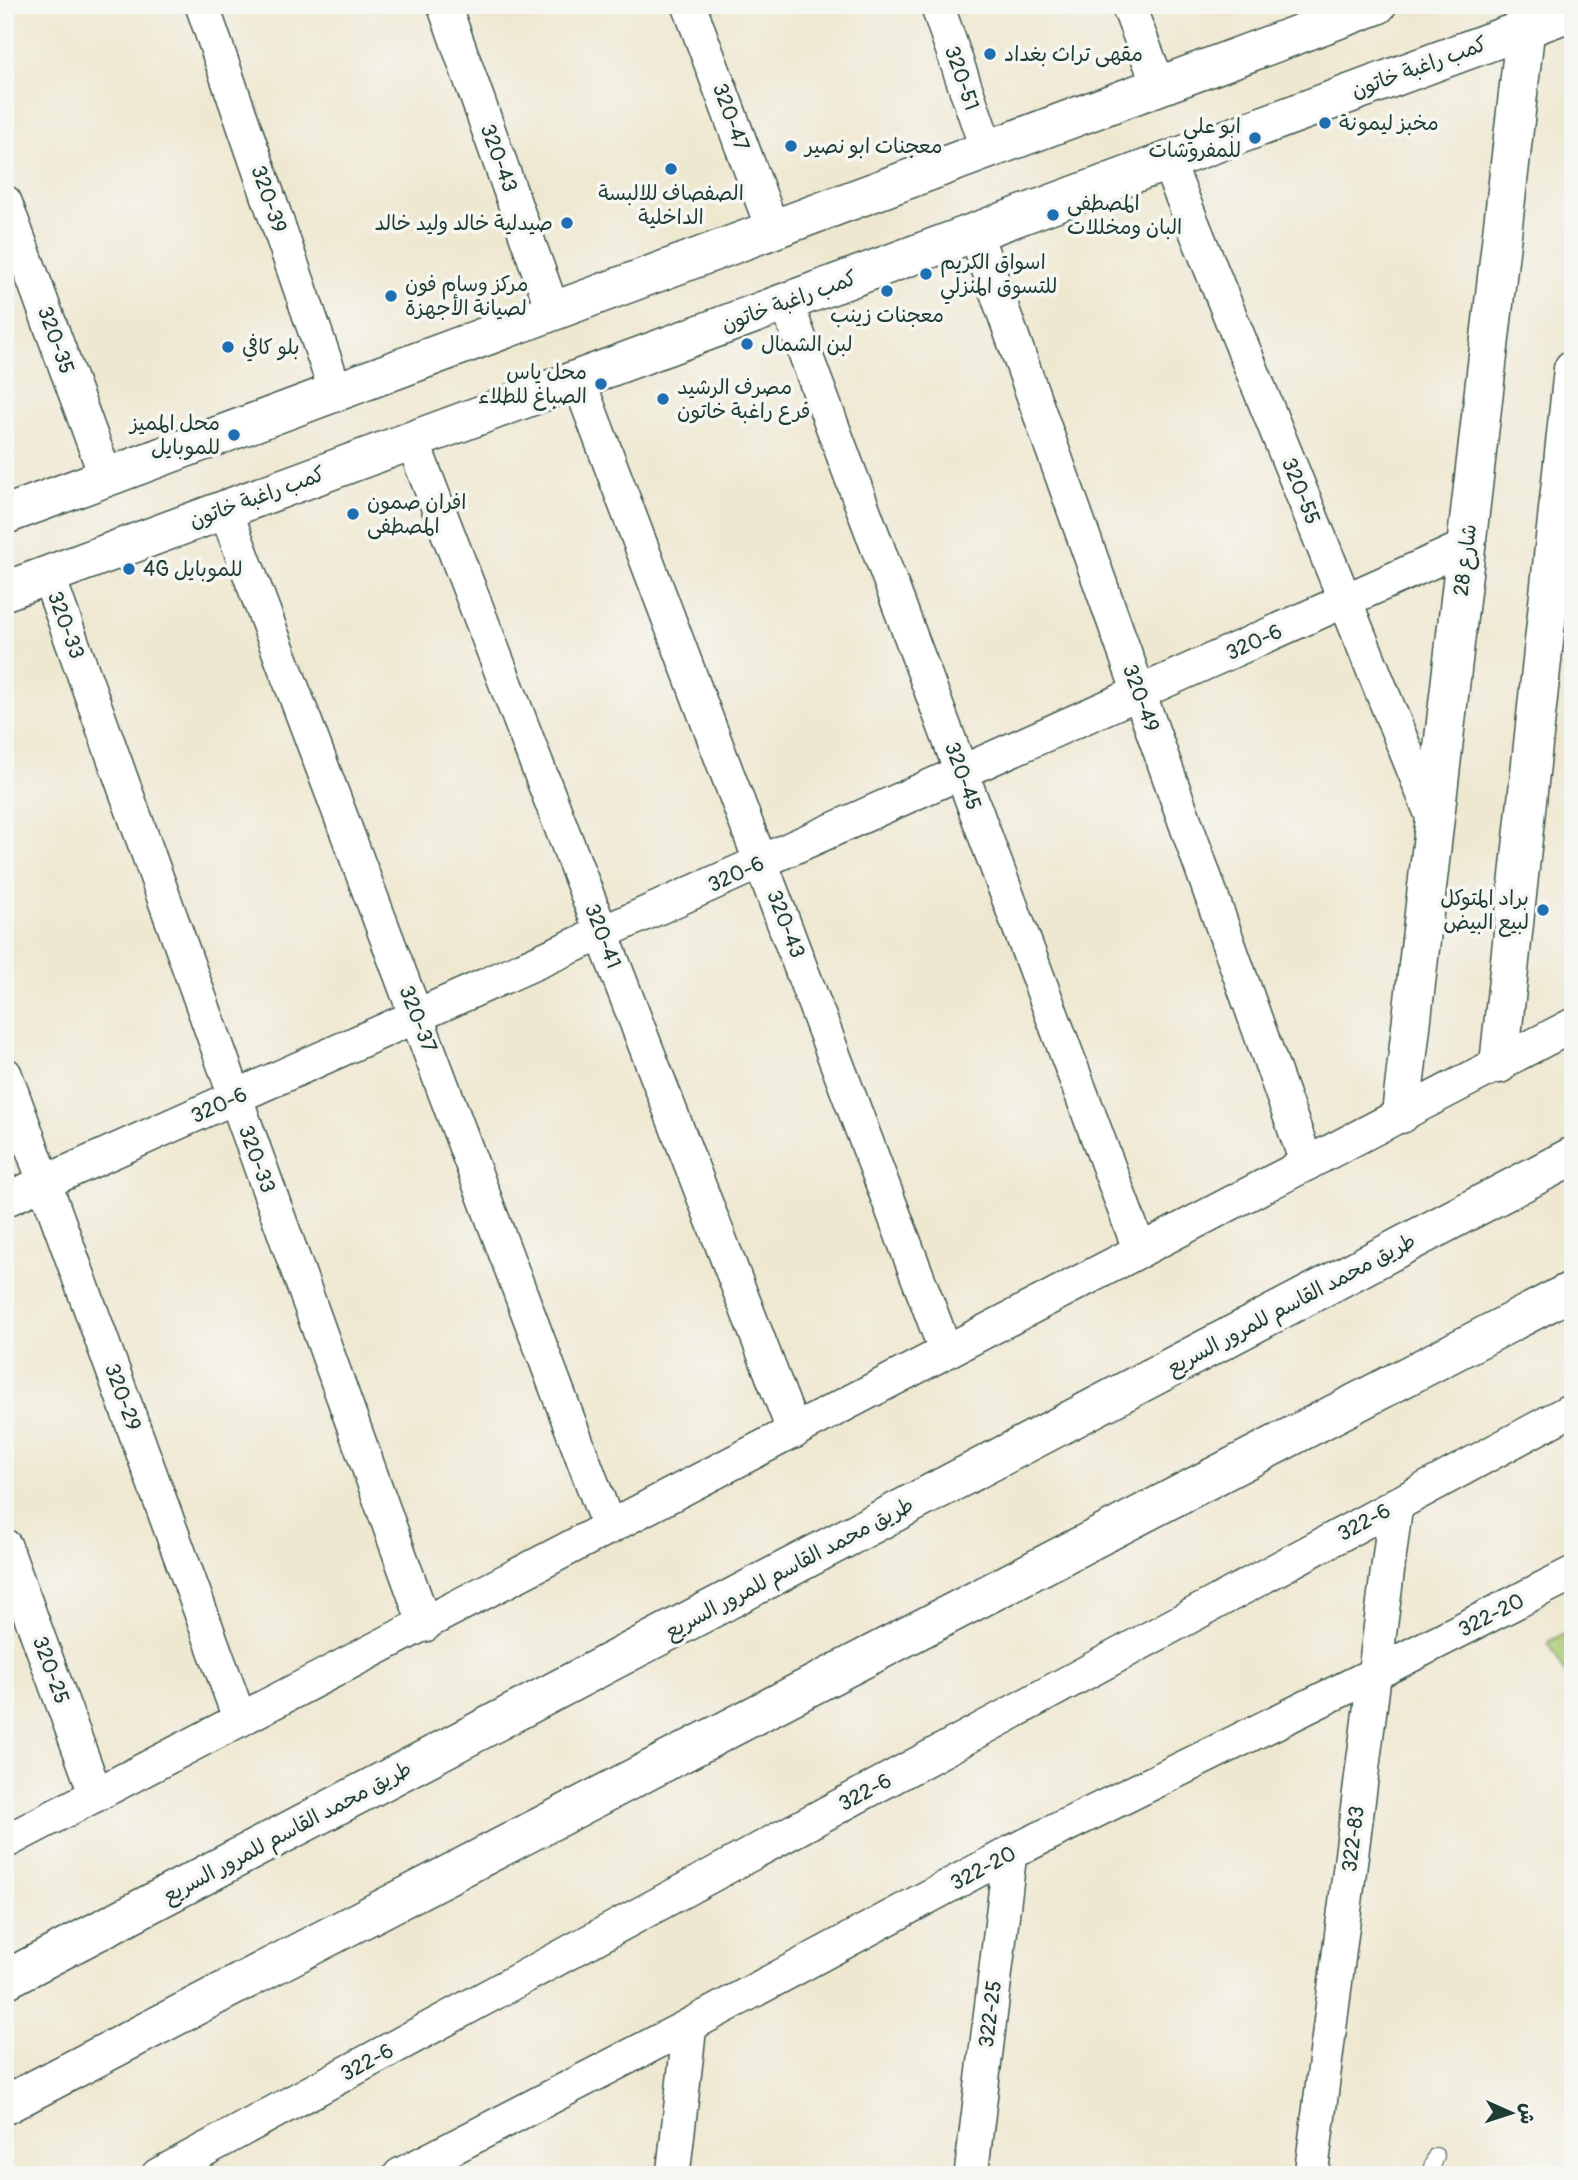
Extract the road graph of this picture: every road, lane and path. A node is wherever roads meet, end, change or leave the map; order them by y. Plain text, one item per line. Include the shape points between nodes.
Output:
1 (202, 5) edge
2 (444, 5) edge
3 (689, 5) edge
4 (937, 5) edge
5 (1128, 5) edge
6 (1364, 8) edge
7 (1573, 11) edge
8 (1527, 17) edge
9 (1159, 86) junction
10 (987, 150) junction
11 (1167, 160) junction
12 (5, 202) edge
13 (773, 230) junction
14 (975, 232) junction
15 (786, 302) junction
16 (553, 311) junction
17 (1573, 369) edge
18 (578, 379) junction
19 (336, 392) junction
20 (412, 440) junction
21 (106, 477) junction
22 (225, 509) junction
23 (5, 515) edge
24 (1467, 547) junction
25 (48, 575) junction
26 (5, 591) edge
27 (1346, 601) junction
28 (1139, 693) junction
29 (962, 772) junction
30 (1435, 822) junction
31 (762, 862) junction
32 (603, 934) junction
33 (417, 1016) junction
34 (1573, 1025) edge
35 (1499, 1064) junction
36 (5, 1074) edge
37 (235, 1097) junction
38 (1401, 1114) junction
39 (1573, 1156) edge
40 (1307, 1164) junction
41 (45, 1183) junction
42 (5, 1200) edge
43 (1140, 1251) junction
44 (1573, 1290) edge
45 (946, 1352) junction
46 (1573, 1409) edge
47 (794, 1432) junction
48 (1396, 1504) junction
49 (609, 1528) junction
50 (5, 1546) edge
51 (1573, 1573) edge
52 (425, 1625) junction
53 (1374, 1674) junction
54 (240, 1720) junction
55 (96, 1795) junction
56 (5, 1842) edge
57 (1010, 1853) junction
58 (11, 1977) edge
59 (690, 2025) junction
60 (16, 2101) edge
61 (1436, 2157) dead end
62 (158, 2175) edge
63 (400, 2175) edge
64 (673, 2175) edge
65 (971, 2175) edge
66 (1311, 2175) edge
67 (1429, 2175) edge

1 - 19 street, 320-39
2 - 16 street, 320-43
3 - 13 street, 320-47
4 - 10 street, 320-51
5 - 9 street
6 - 9 main road
7 - 8 main road, كمب راغبة خاتون
8 - 11 main road, كمب راغبة خاتون
8 - 24 main road, شارع 28
9 - 10 main road
10 - 13 main road
11 - 14 main road, كمب راغبة خاتون
11 - 27 street, 320-55
12 - 21 street, 320-35
13 - 16 main road
14 - 15 main road, كمب راغبة خاتون
14 - 28 street, 320-49
15 - 18 main road, كمب راغبة خاتون
15 - 29 street, 320-45
16 - 19 main road
17 - 35 main road
18 - 20 main road, كمب راغبة خاتون
18 - 31 street, 320-43
19 - 21 main road
20 - 22 main road, كمب راغبة خاتون
20 - 32 street, 320-41
21 - 23 main road
22 - 25 main road, كمب راغبة خاتون
22 - 33 street, 320-37
24 - 27 street, 320-6
24 - 30 main road, شارع 28
25 - 26 main road, كمب راغبة خاتون
25 - 37 street, 320-33
27 - 28 street, 320-6
27 - 30 street, 320-55
28 - 29 street, 320-6
28 - 40 street, 320-49
29 - 31 street, 320-6
29 - 43 street, 320-45
30 - 38 main road, شارع 28
31 - 32 street, 320-6
31 - 45 street, 320-43
32 - 33 street, 320-6
32 - 47 street, 320-41
33 - 37 street, 320-6
33 - 49 street, 320-37
34 - 35 street
35 - 38 street
36 - 41 street, 320-29
37 - 41 street, 320-6
37 - 52 street, 320-33
38 - 40 street
39 - 58 main road, طريق محمد القاسم للمرور السريع
40 - 43 street
41 - 42 street, 320-6
41 - 54 street, 320-29
43 - 45 street
44 - 60 main road
45 - 47 street
46 - 48 street, 322-6
47 - 49 street
48 - 53 street, 322-83
48 - 62 street, 322-6
49 - 52 street
50 - 55 street, 320-25
51 - 53 street, 322-20
52 - 54 street
53 - 57 street, 322-20
53 - 66 street, 322-83
54 - 55 street
55 - 56 street
57 - 59 street, 322-20
57 - 65 street, 322-25
59 - 63 street, 322-20
59 - 64 street
61 - 67 lane

